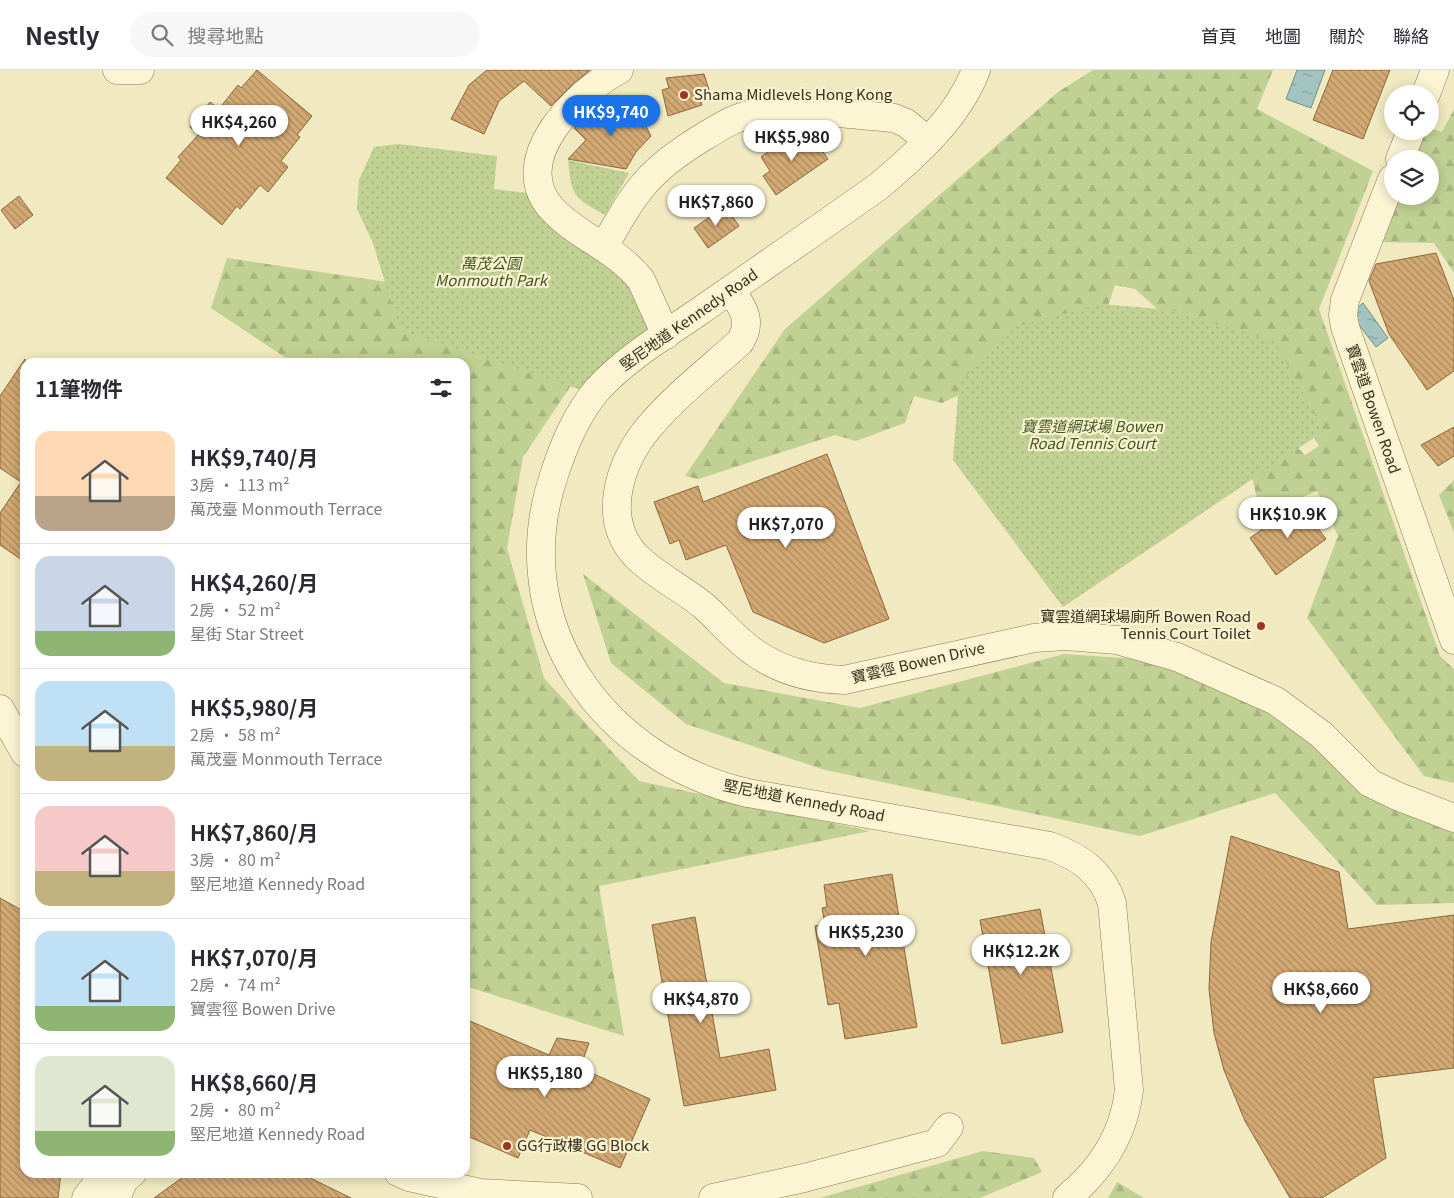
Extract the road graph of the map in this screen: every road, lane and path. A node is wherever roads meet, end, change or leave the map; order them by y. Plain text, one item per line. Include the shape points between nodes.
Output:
1 (117, 70) edge
2 (140, 70) edge
3 (620, 70) edge
4 (976, 70) edge
5 (1435, 70) edge
6 (1429, 85) edge
7 (928, 141) junction
8 (1384, 200) edge
9 (604, 247) junction
10 (730, 290) junction
11 (666, 335) junction
12 (1454, 640) edge
13 (0, 709) edge
14 (20, 744) edge
15 (1454, 818) edge
16 (949, 1126) dead end
17 (101, 1178) edge
18 (126, 1178) edge
19 (413, 1178) edge
20 (86, 1198) edge
21 (116, 1198) edge
22 (578, 1198) edge
23 (713, 1198) edge
24 (1067, 1198) edge

1 - 2 street
3 - 9 street via 594,87 563,117 540,153 537,169 542,195 552,209
4 - 7 street, 堅尼地道 Kennedy Road via 963,95
5 - 6 street
7 - 9 street via 894,118 776,111 736,118 683,149 647,178 631,198
7 - 10 street, 堅尼地道 Kennedy Road via 879,186
8 - 12 street, 寶雲道 Bowen Road via 1345,300 1343,315
9 - 11 street via 623,260 641,280
10 - 11 street, 堅尼地道 Kennedy Road
10 - 15 street, 寶雲徑 Bowen Drive via 746,314 748,321 744,335 665,410 642,437 618,491 616,514 622,537 635,554 702,604 747,647 794,672 826,680 844,680 1048,636 1088,637 1135,645 1177,657 1276,701 1322,735 1370,783
11 - 24 street, 堅尼地道 Kennedy Road via 633,357 596,391 582,411 560,458 544,512 541,540 544,592 558,642 570,667 613,720 650,751 706,782 748,793 1050,846 1074,856 1095,871 1112,903 1129,1090 1126,1112 1110,1152 1095,1172
13 - 14 street
16 - 23 street via 937,1143
17 - 20 street
18 - 21 street
19 - 22 street via 480,1193

